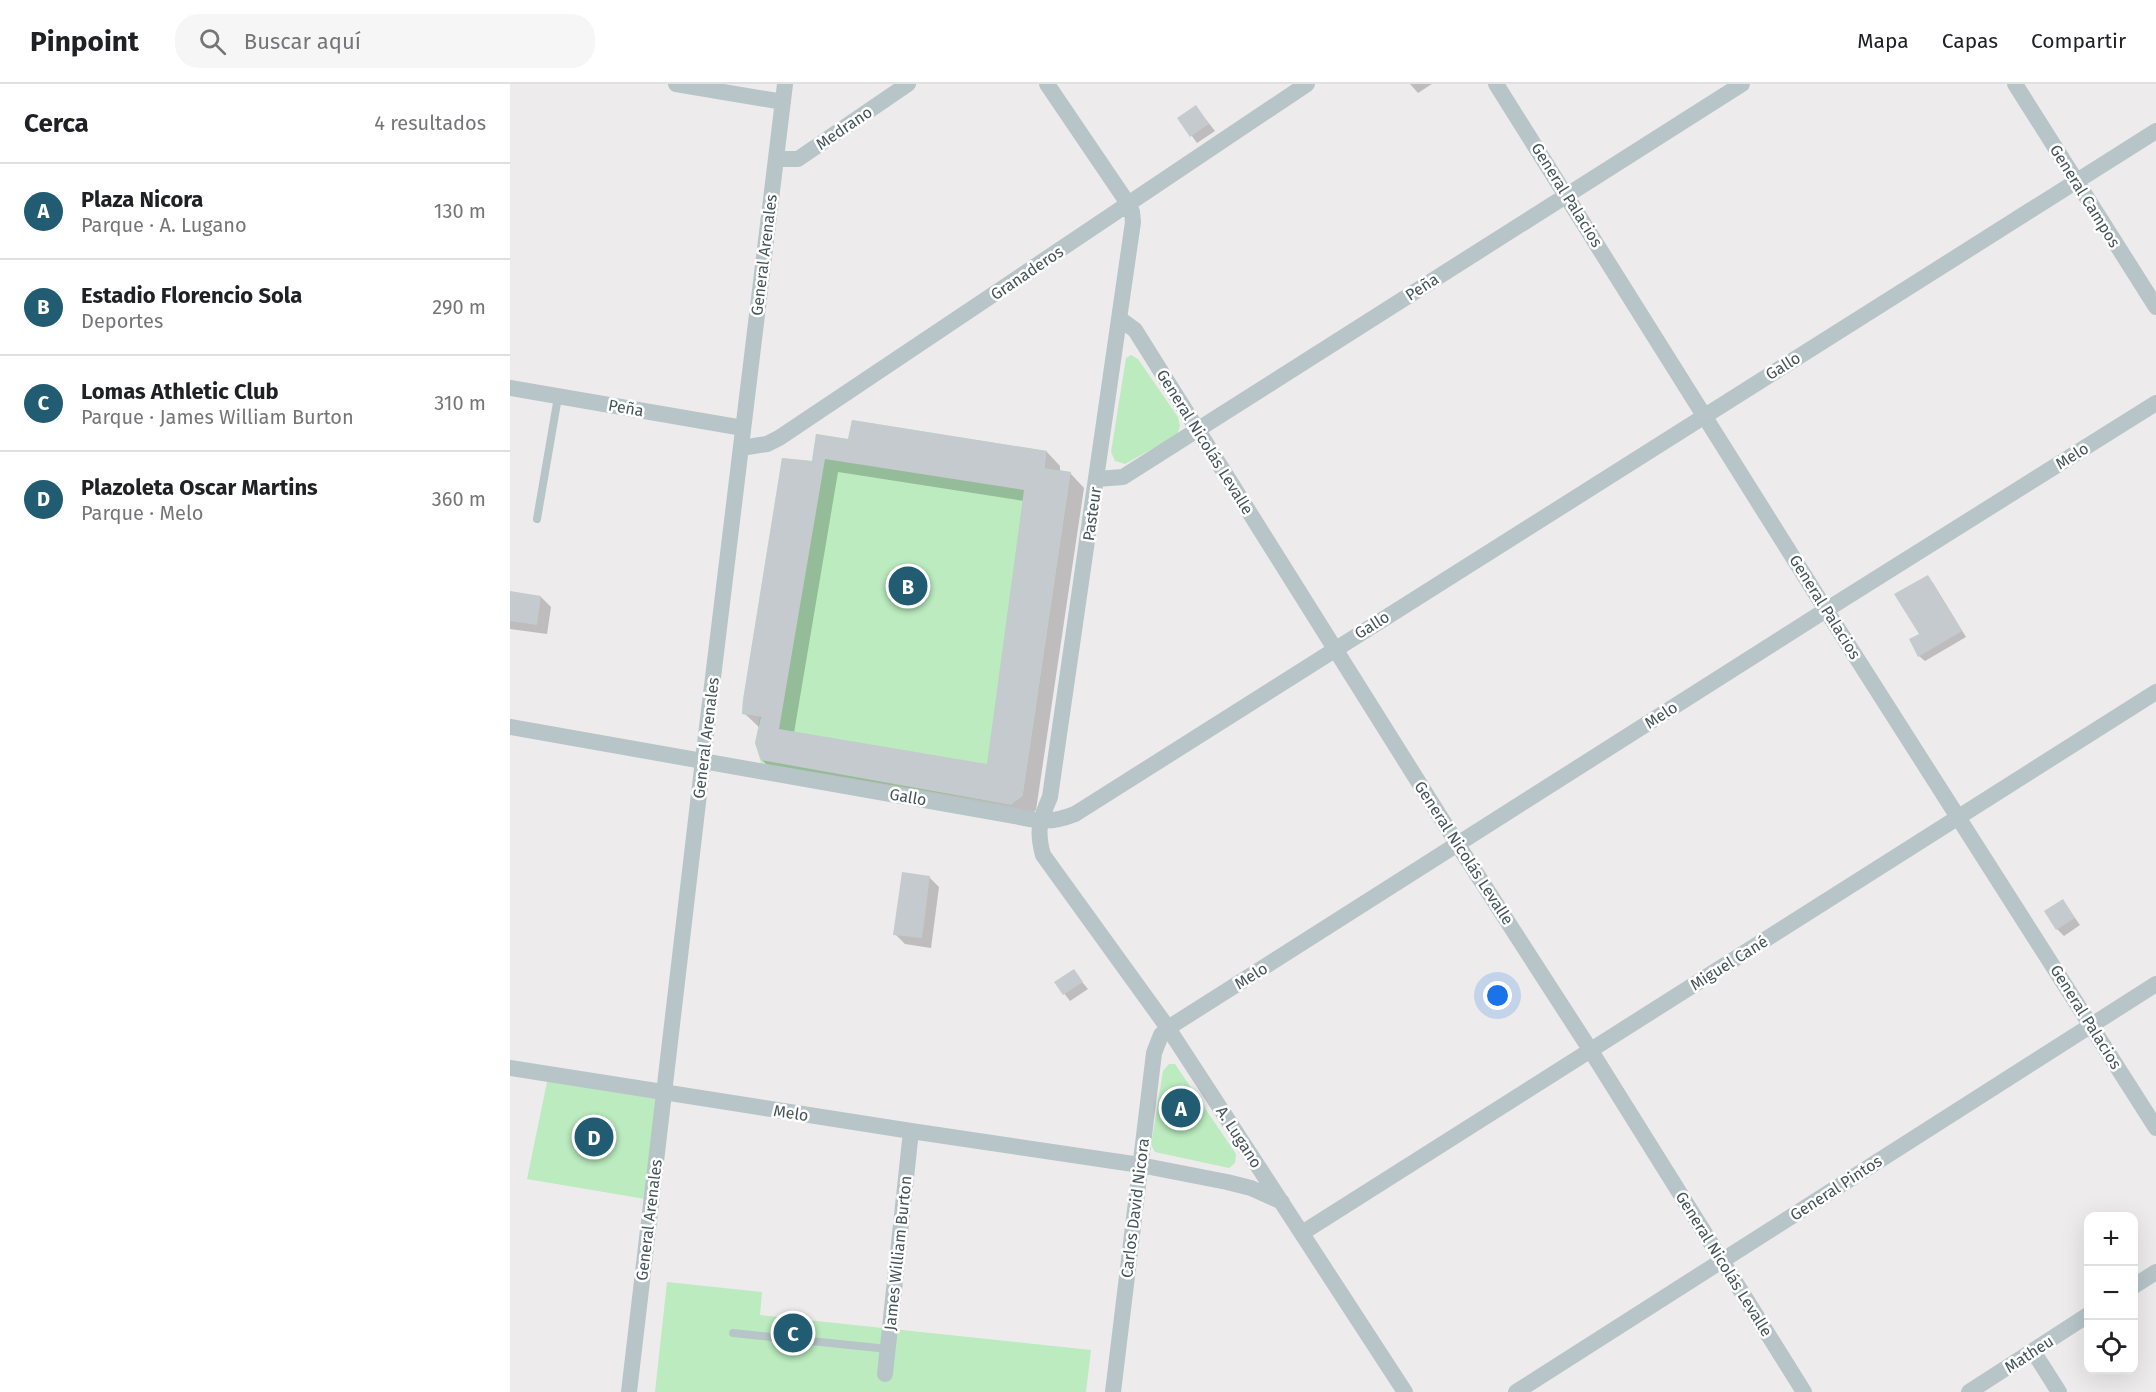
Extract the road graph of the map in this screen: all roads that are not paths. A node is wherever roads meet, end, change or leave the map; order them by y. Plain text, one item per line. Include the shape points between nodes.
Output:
1 (676, 84) edge
2 (785, 84) edge
3 (908, 84) edge
4 (1047, 84) edge
5 (1306, 84) edge
6 (1496, 84) edge
7 (1742, 84) edge
8 (2015, 84) edge
9 (783, 102) junction
10 (2156, 131) edge
11 (776, 159) junction
12 (2076, 182) junction
13 (1566, 194) junction
14 (1129, 205) junction
15 (2156, 307) edge
16 (1120, 319) junction
17 (510, 388) edge
18 (558, 396) junction
19 (2156, 403) edge
20 (1705, 415) junction
21 (743, 428) junction
22 (1198, 430) junction
23 (741, 448) junction
24 (1097, 479) junction
25 (537, 519) dead end
26 (1826, 610) junction
27 (1335, 649) junction
28 (2156, 692) edge
29 (510, 727) edge
30 (703, 760) junction
31 (1959, 817) junction
32 (1039, 822) junction
33 (1458, 845) junction
34 (2156, 984) edge
35 (2091, 1025) junction
36 (1168, 1029) junction
37 (1591, 1051) junction
38 (510, 1068) edge
39 (664, 1093) junction
40 (2156, 1128) edge
41 (911, 1131) junction
42 (1140, 1164) junction
43 (1282, 1202) junction
44 (1302, 1233) junction
45 (1722, 1260) junction
46 (2156, 1272) edge
47 (2138, 1283) edge
48 (2084, 1318) edge
49 (733, 1333) dead end
50 (888, 1349) junction
51 (2033, 1351) junction
52 (885, 1374) dead end
53 (629, 1392) edge
54 (1113, 1392) edge
55 (1405, 1392) edge
56 (1516, 1392) edge
57 (1804, 1392) edge
58 (1969, 1392) edge
59 (2059, 1392) edge

1 - 9 street
2 - 9 street, General Arenales
3 - 11 street, Medrano via 798,159
4 - 14 street
5 - 14 street, Granaderos
6 - 13 street, General Palacios
7 - 13 street, Peña
8 - 12 street, General Campos
9 - 11 street, General Arenales
10 - 12 street, Gallo
11 - 21 street, General Arenales
12 - 15 street, General Campos
12 - 20 street, Gallo
13 - 20 street, General Palacios
13 - 22 street, Peña
14 - 16 street, Pasteur via 1133,222
14 - 23 street, Granaderos via 779,438
16 - 22 street, General Nicolás Levalle via 1135,330
16 - 24 street, Pasteur
17 - 18 street, Peña
18 - 21 street, Peña
18 - 25 lane
19 - 26 street, Melo
20 - 26 street, General Palacios
20 - 27 street, Gallo
21 - 23 street, General Arenales
22 - 24 street, Peña via 1123,477
22 - 27 street, General Nicolás Levalle
23 - 30 street, General Arenales
24 - 32 street, Pasteur via 1050,797
26 - 31 street, General Palacios
26 - 33 street, Melo
27 - 32 street, Gallo via 1075,814
27 - 33 street, General Nicolás Levalle
28 - 31 street, Miguel Cané
29 - 30 street, Gallo
30 - 32 street, Gallo
30 - 39 street, General Arenales
31 - 35 street, General Palacios
31 - 37 street, Miguel Cané
32 - 36 street, A. Lugano via 1043,855
33 - 36 street, Melo
33 - 37 street, General Nicolás Levalle
34 - 35 street, General Pintos
35 - 40 street, General Palacios
35 - 45 street, General Pintos
36 - 42 street, Carlos David Nicora via 1161,1035 1154,1053
36 - 43 street, A. Lugano
37 - 44 street, Miguel Cané
37 - 45 street, General Nicolás Levalle
38 - 39 street, Melo
39 - 41 street, Melo
39 - 53 street, General Arenales
41 - 42 street, Melo
41 - 50 street, James William Burton
42 - 43 street, Melo via 1251,1188
42 - 54 street, Carlos David Nicora
43 - 44 street, A. Lugano
44 - 55 street, A. Lugano
45 - 56 street, General Pintos
45 - 57 street, General Nicolás Levalle
46 - 47 street
48 - 51 street, Matheu
49 - 50 lane
50 - 52 street, James William Burton
51 - 58 street, Matheu
51 - 59 street

